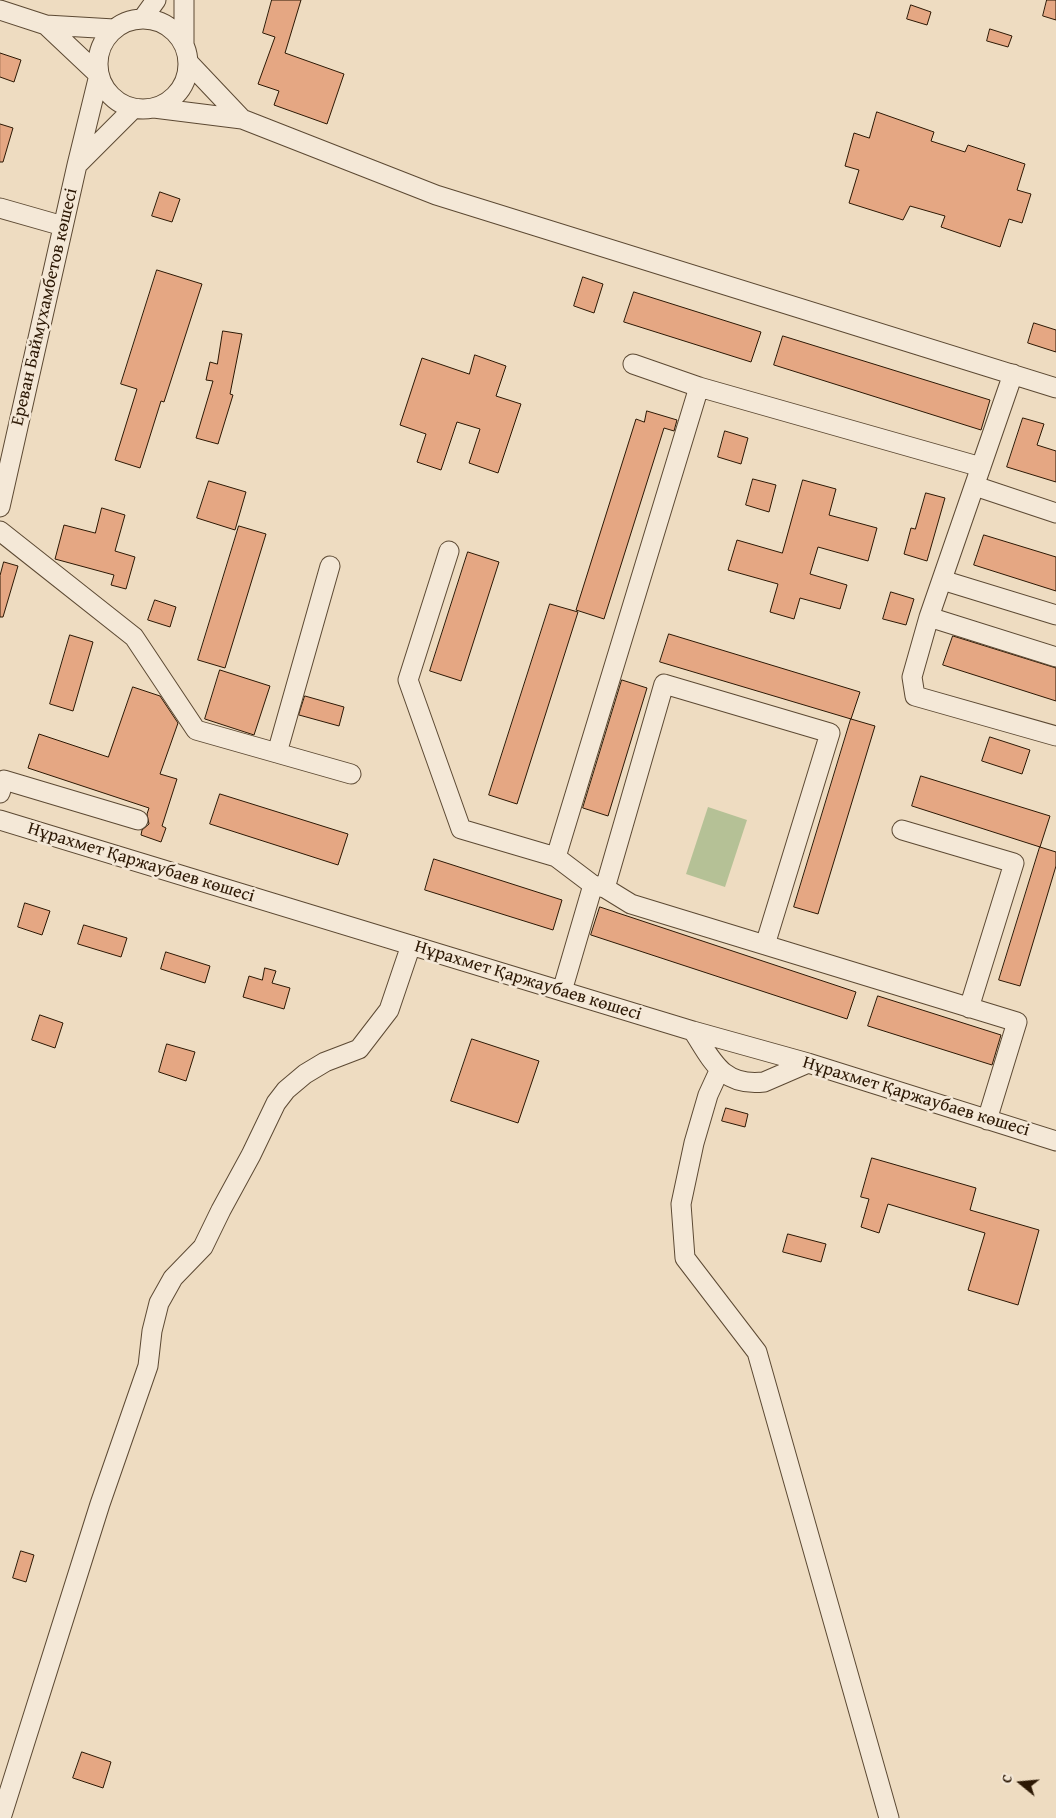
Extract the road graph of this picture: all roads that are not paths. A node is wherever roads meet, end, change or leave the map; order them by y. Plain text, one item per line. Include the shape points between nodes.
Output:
1 (156, 0) edge
2 (184, 0) edge
3 (0, 10) edge
4 (143, 18) junction
5 (46, 25) junction
6 (114, 28) junction
7 (184, 43) junction
8 (189, 63) junction
9 (99, 75) junction
10 (134, 108) junction
11 (154, 108) junction
12 (242, 119) junction
13 (77, 165) junction
14 (0, 208) edge
15 (63, 226) junction
16 (633, 364) dead end
17 (1013, 374) junction
18 (699, 387) junction
19 (1056, 388) edge
20 (981, 468) junction
21 (975, 486) junction
22 (0, 507) edge
23 (1056, 514) edge
24 (0, 531) edge
25 (449, 551) dead end
26 (330, 566) dead end
27 (942, 580) junction
28 (1056, 615) edge
29 (929, 617) junction
30 (1056, 657) edge
31 (1056, 736) edge
32 (276, 753) junction
33 (351, 774) dead end
34 (0, 792) edge
35 (0, 820) edge
36 (138, 820) dead end
37 (902, 830) dead end
38 (556, 857) junction
39 (599, 886) junction
40 (411, 945) junction
41 (765, 945) junction
42 (562, 991) junction
43 (969, 1008) junction
44 (693, 1031) junction
45 (808, 1063) junction
46 (720, 1071) junction
47 (987, 1120) junction
48 (1056, 1141) edge
49 (7, 1772) edge
50 (1, 1818) edge
51 (889, 1818) edge

1 - 4 street
2 - 7 street
3 - 5 street
4 - 6 street via 132,19
4 - 7 street via 167,25
5 - 6 street
5 - 9 street
6 - 9 street via 99,54
7 - 8 street
8 - 11 street via 179,92
8 - 12 street
9 - 10 street via 115,100
9 - 13 street, Ереван Баймухамбетов көшесі
10 - 11 street
10 - 13 street
11 - 12 street
12 - 17 street via 436,195
13 - 15 street, Ереван Баймухамбетов көшесі
14 - 15 street
15 - 22 street, Ереван Баймухамбетов көшесі
16 - 18 street
17 - 19 street
17 - 20 street
18 - 20 street
18 - 38 street
20 - 21 street
21 - 23 street
21 - 27 street
24 - 32 street via 134,638 196,730
25 - 38 street via 408,680 461,829
26 - 32 street
27 - 28 street
27 - 29 street
29 - 30 street
29 - 31 street via 912,677 915,696
32 - 33 street
34 - 36 street via 4,780
35 - 40 street, Нұрахмет Қаржаубаев көшесі
37 - 43 street via 1014,863
38 - 39 street
39 - 41 street via 631,904
39 - 41 street via 664,684 830,733
39 - 42 street
40 - 42 street, Нұрахмет Қаржаубаев көшесі
40 - 49 street via 389,1010 358,1049 305,1074 276,1103 204,1247 173,1278 159,1303 148,1366
41 - 43 street
42 - 44 street, Нұрахмет Қаржаубаев көшесі
43 - 47 street via 1017,1022
44 - 45 street, Нұрахмет Қаржаубаев көшесі
44 - 46 street
45 - 46 street via 756,1083 727,1076
45 - 47 street, Нұрахмет Қаржаубаев көшесі
46 - 51 street via 708,1095 681,1204 685,1258 757,1352
47 - 48 street, Нұрахмет Қаржаубаев көшесі
49 - 50 street

